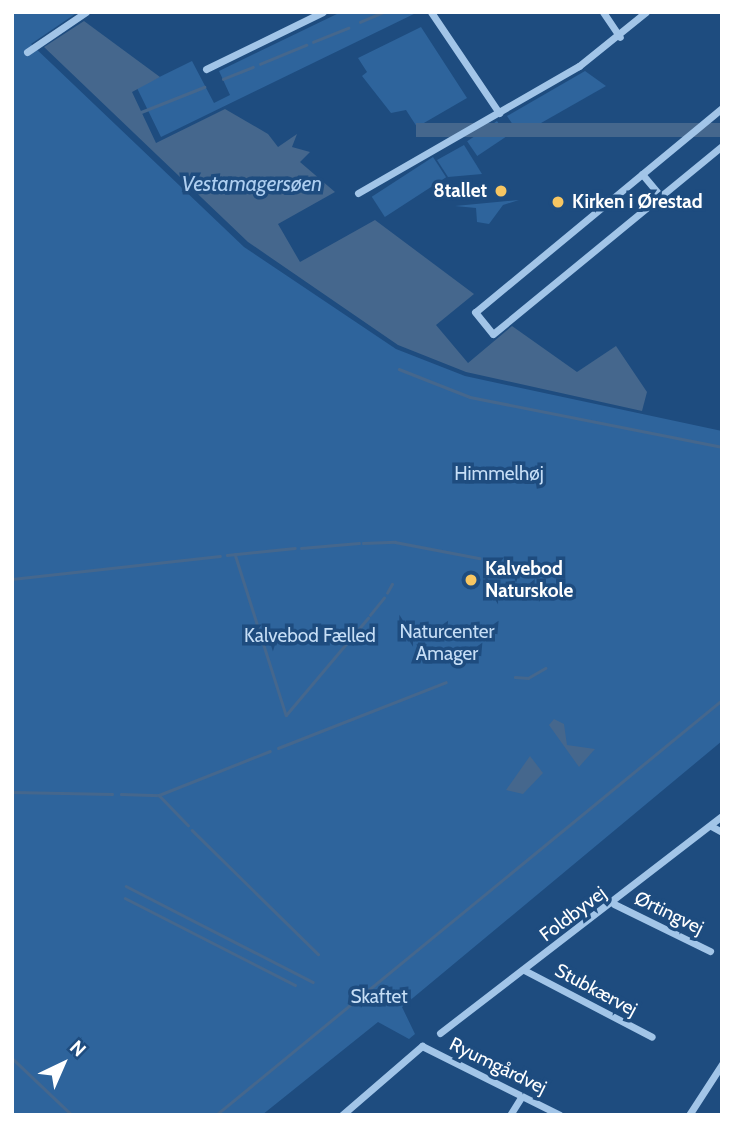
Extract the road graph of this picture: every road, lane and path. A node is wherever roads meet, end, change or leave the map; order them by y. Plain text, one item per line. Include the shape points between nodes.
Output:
1 (86, 12) edge
2 (323, 12) edge
3 (431, 12) edge
4 (603, 12) edge
5 (646, 12) edge
6 (620, 37) junction
7 (27, 52) dead end
8 (206, 69) dead end
9 (722, 108) edge
10 (499, 113) junction
11 (722, 146) edge
12 (645, 177) junction
13 (358, 193) dead end
14 (660, 195) junction
15 (722, 816) edge
16 (710, 826) junction
17 (722, 832) edge
18 (614, 904) junction
19 (710, 951) dead end
20 (524, 970) junction
21 (440, 1032) dead end
22 (652, 1037) dead end
23 (722, 1064) edge
24 (522, 1096) junction
25 (342, 1115) edge
26 (509, 1115) edge
27 (560, 1115) edge
28 (689, 1115) edge

1 - 7 street
2 - 8 street
3 - 10 street
4 - 6 street
5 - 6 street
6 - 10 street
9 - 12 street
10 - 13 street
11 - 14 street
12 - 14 street
12 - 14 street via 475,312 492,334
15 - 16 street, Foldbyvej
16 - 17 street
16 - 18 street, Foldbyvej
18 - 19 street, Ørtingvej
18 - 20 street, Foldbyvej
20 - 21 street, Foldbyvej
20 - 22 street, Stubkærvej
23 - 28 street
24 - 25 street, Ryumgårdvej via 422,1046
24 - 26 street
24 - 27 street, Ryumgårdvej

